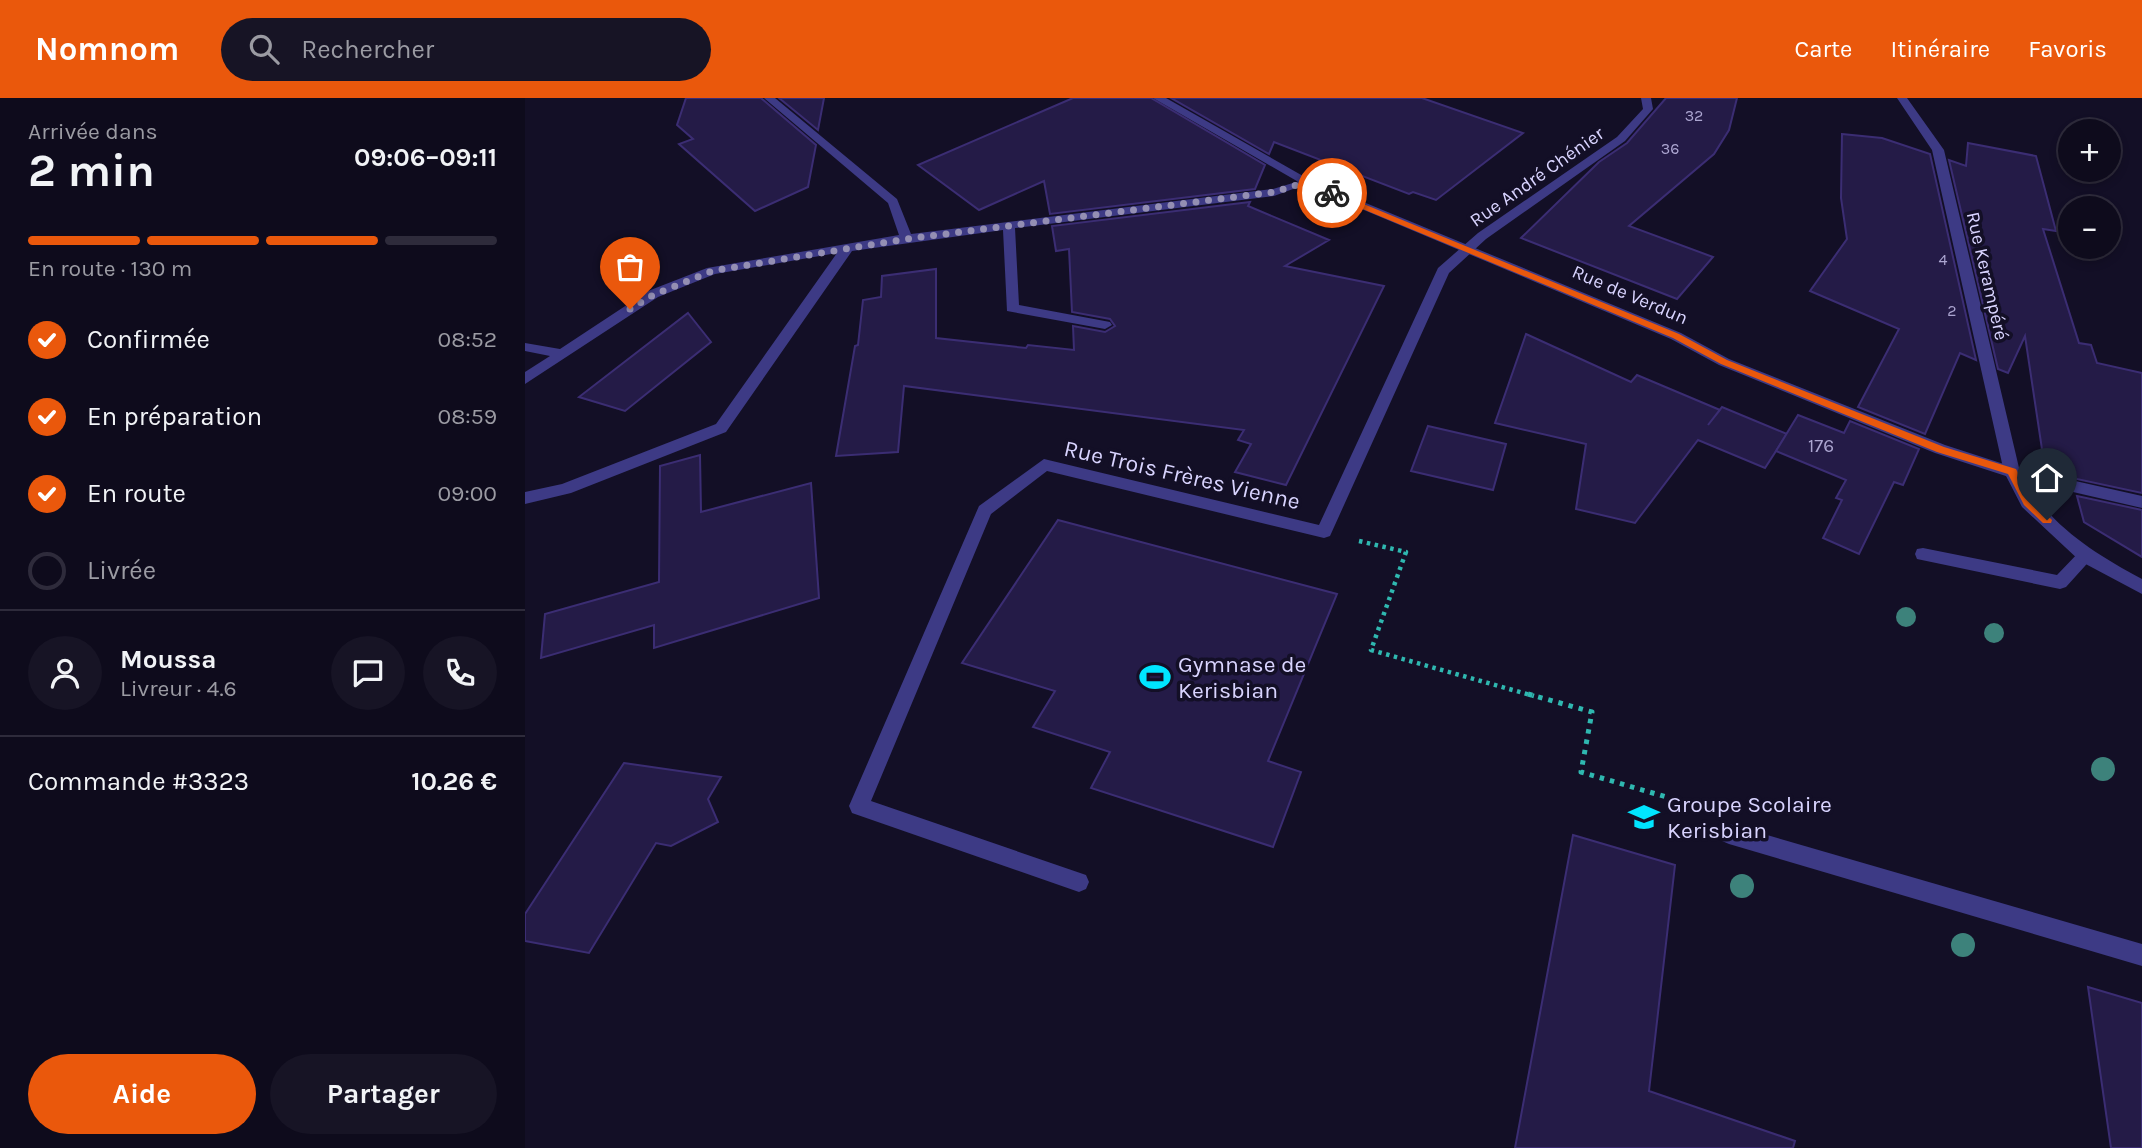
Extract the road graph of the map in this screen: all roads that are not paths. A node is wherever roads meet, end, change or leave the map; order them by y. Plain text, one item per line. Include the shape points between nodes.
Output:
1 (769, 98) edge
2 (1158, 98) edge
3 (1646, 98) edge
4 (1904, 101) edge
5 (1306, 182) junction
6 (1009, 226) junction
7 (906, 239) junction
8 (1467, 249) junction
9 (846, 250) junction
10 (1105, 325) dead end
11 (525, 347) edge
12 (562, 354) junction
13 (525, 379) edge
14 (2012, 472) junction
15 (525, 498) edge
16 (2142, 502) edge
17 (1923, 554) dead end
18 (2086, 555) junction
19 (2142, 587) edge
20 (1729, 834) dead end
21 (1079, 882) dead end
22 (2142, 954) edge

1 - 7 street via 893,202
2 - 5 street, Rue de Verdun
3 - 8 street, Rue André Chénier via 1648,108 1621,139
4 - 14 street, Rue Kerampéré via 1938,149
5 - 6 street via 1274,192
5 - 8 street, Rue de Verdun
6 - 7 street
6 - 10 street via 1011,308
7 - 9 street
8 - 14 street, Rue de Verdun via 1676,336 1724,362 1940,449
8 - 21 street, Rue Trois Frères Vienne via 1443,271 1324,532 1044,465 985,510 859,806
9 - 12 street via 712,271 653,295
9 - 15 street via 721,428 565,489
11 - 12 street
12 - 13 street
14 - 16 street, Rue de Verdun
14 - 18 street, Rue Kerampéré via 2028,503
17 - 18 street via 2060,582
18 - 19 street, Rue Kerampéré
20 - 22 street

